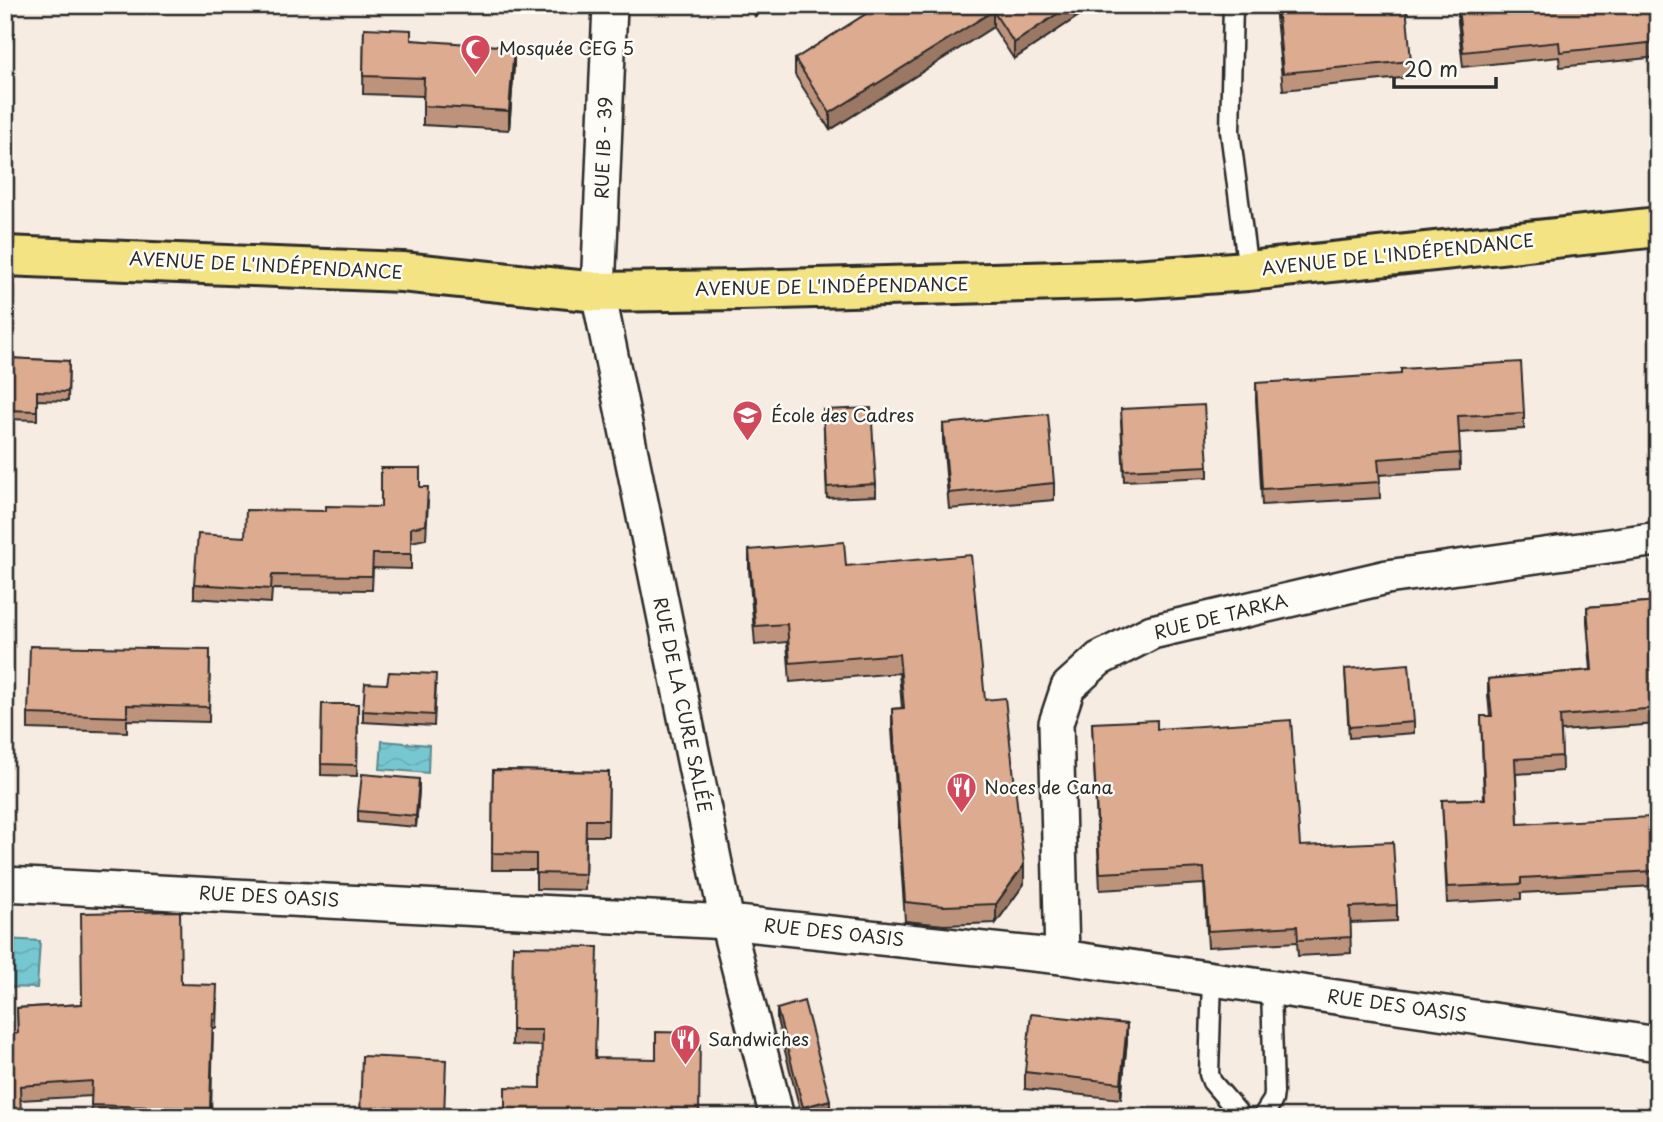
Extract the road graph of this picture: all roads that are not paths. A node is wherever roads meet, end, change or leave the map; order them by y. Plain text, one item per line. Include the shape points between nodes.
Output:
1 (610, 5) edge
2 (1233, 5) edge
3 (1658, 227) edge
4 (5, 256) edge
5 (1248, 271) junction
6 (598, 292) junction
7 (1658, 539) edge
8 (5, 884) edge
9 (727, 922) junction
10 (1062, 957) junction
11 (1212, 979) junction
12 (1271, 988) junction
13 (1658, 1044) edge
14 (777, 1117) edge
15 (1241, 1117) edge
16 (1262, 1117) edge

1 - 6 street, RUE IB - 39
2 - 5 lane via 1230,131
3 - 5 highway, AVENUE DE L'INDÉPENDANCE
4 - 6 highway, AVENUE DE L'INDÉPENDANCE via 402,272
5 - 6 highway, AVENUE DE L'INDÉPENDANCE via 1133,279
6 - 9 street, RUE DE LA CURE SALÉE
7 - 10 street, RUE DE TARKA via 1387,578 1152,632 1100,659 1068,687 1056,723
8 - 9 street, RUE DES OASIS
9 - 10 street, RUE DES OASIS
9 - 14 street, RUE DE LA CURE SALÉE
10 - 11 street, RUE DES OASIS
11 - 12 street, RUE DES OASIS
11 - 15 lane via 1209,1074
12 - 13 street, RUE DES OASIS
12 - 16 lane via 1274,1092

